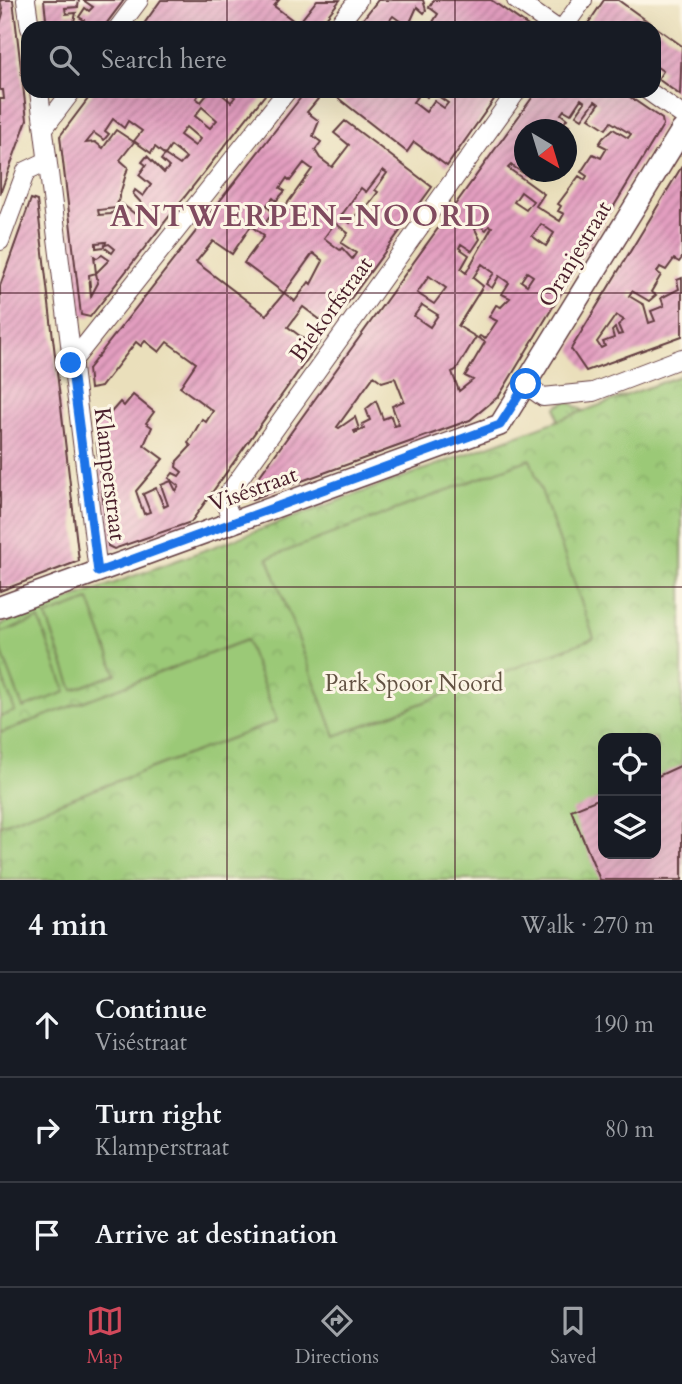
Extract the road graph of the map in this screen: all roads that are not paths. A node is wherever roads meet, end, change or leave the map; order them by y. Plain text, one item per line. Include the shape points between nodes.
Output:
1 (26, 0) edge
2 (139, 0) edge
3 (358, 0) edge
4 (516, 0) edge
5 (583, 0) edge
6 (29, 21) edge
7 (123, 21) edge
8 (342, 21) edge
9 (546, 21) edge
10 (567, 21) edge
11 (40, 98) edge
12 (67, 98) edge
13 (281, 98) edge
14 (512, 98) edge
15 (658, 98) edge
16 (682, 114) edge
17 (44, 128) junction
18 (682, 130) edge
19 (47, 160) junction
20 (0, 241) edge
21 (682, 358) edge
22 (71, 363) junction
23 (526, 384) junction
24 (513, 405) joint
25 (233, 524) junction
26 (98, 572) junction
27 (0, 607) edge

1 - 6 street
2 - 7 street
3 - 8 street
4 - 9 street
5 - 10 street
11 - 17 street, Klamperstraat
12 - 17 street
13 - 22 street
14 - 25 street, Biekorfstraat via 224,500
15 - 16 street
17 - 19 street, Klamperstraat
18 - 23 street, Oranjestraat
19 - 20 street via 26,171
19 - 22 street, Klamperstraat
21 - 23 street via 593,392 542,397
22 - 26 street, Klamperstraat
23 - 24 street, Oranjestraat
24 - 25 street, Viséstraat via 500,425
25 - 26 street, Viséstraat
26 - 27 street, Viséstraat

